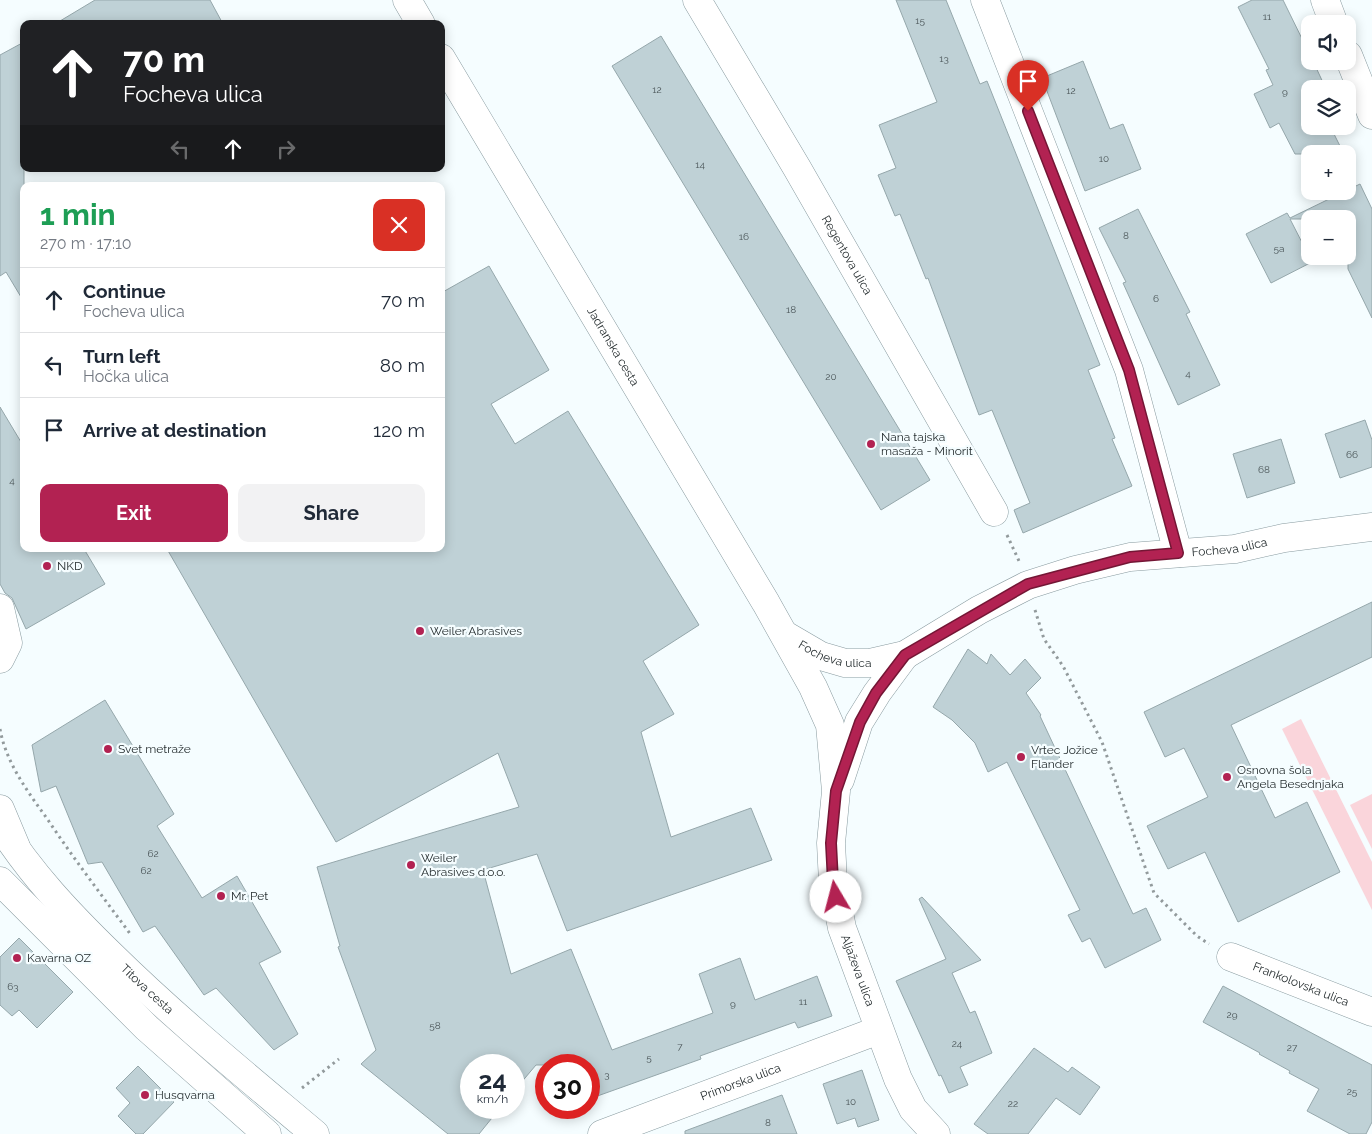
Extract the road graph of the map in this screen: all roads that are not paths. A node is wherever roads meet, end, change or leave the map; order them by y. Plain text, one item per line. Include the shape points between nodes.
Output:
1 (407, 0) edge
2 (697, 0) edge
3 (984, 0) edge
4 (1324, 0) edge
5 (1330, 15) edge
6 (419, 20) edge
7 (445, 65) edge
8 (1354, 70) edge
9 (1372, 114) edge
10 (994, 512) road end
11 (1372, 527) edge
12 (1178, 553) junction
13 (0, 608) edge
14 (785, 635) junction
15 (2, 649) edge
16 (905, 655) junction
17 (836, 791) junction
18 (0, 809) edge
19 (0, 825) edge
20 (21, 857) junction
21 (0, 881) edge
22 (1231, 957) road end
23 (1372, 1012) edge
24 (879, 1030) junction
25 (267, 1134) edge
26 (315, 1134) edge
27 (602, 1134) edge
28 (936, 1134) edge

1 - 6 street
2 - 10 street, Regentova ulica
3 - 12 street via 1129,370
4 - 5 street
7 - 14 street, Jadranska cesta
8 - 9 street
11 - 12 street, Focheva ulica via 1284,538 1235,549
12 - 16 street, Focheva ulica via 1130,557 1028,584
13 - 15 street
14 - 16 street, Focheva ulica via 821,656 845,663 870,663
14 - 17 street, Aljaževa ulica via 830,725
16 - 17 street, Aljaževa ulica via 876,693 860,722
17 - 24 street, Aljaževa ulica via 831,843 833,882 842,928
18 - 20 street
19 - 20 street, Titova cesta
20 - 26 street, Titova cesta via 66,911 164,1008
21 - 25 street via 147,1028
22 - 23 street, Frankolovska ulica
24 - 27 street, Primorska ulica
24 - 28 street, Aljaževa ulica via 913,1109

